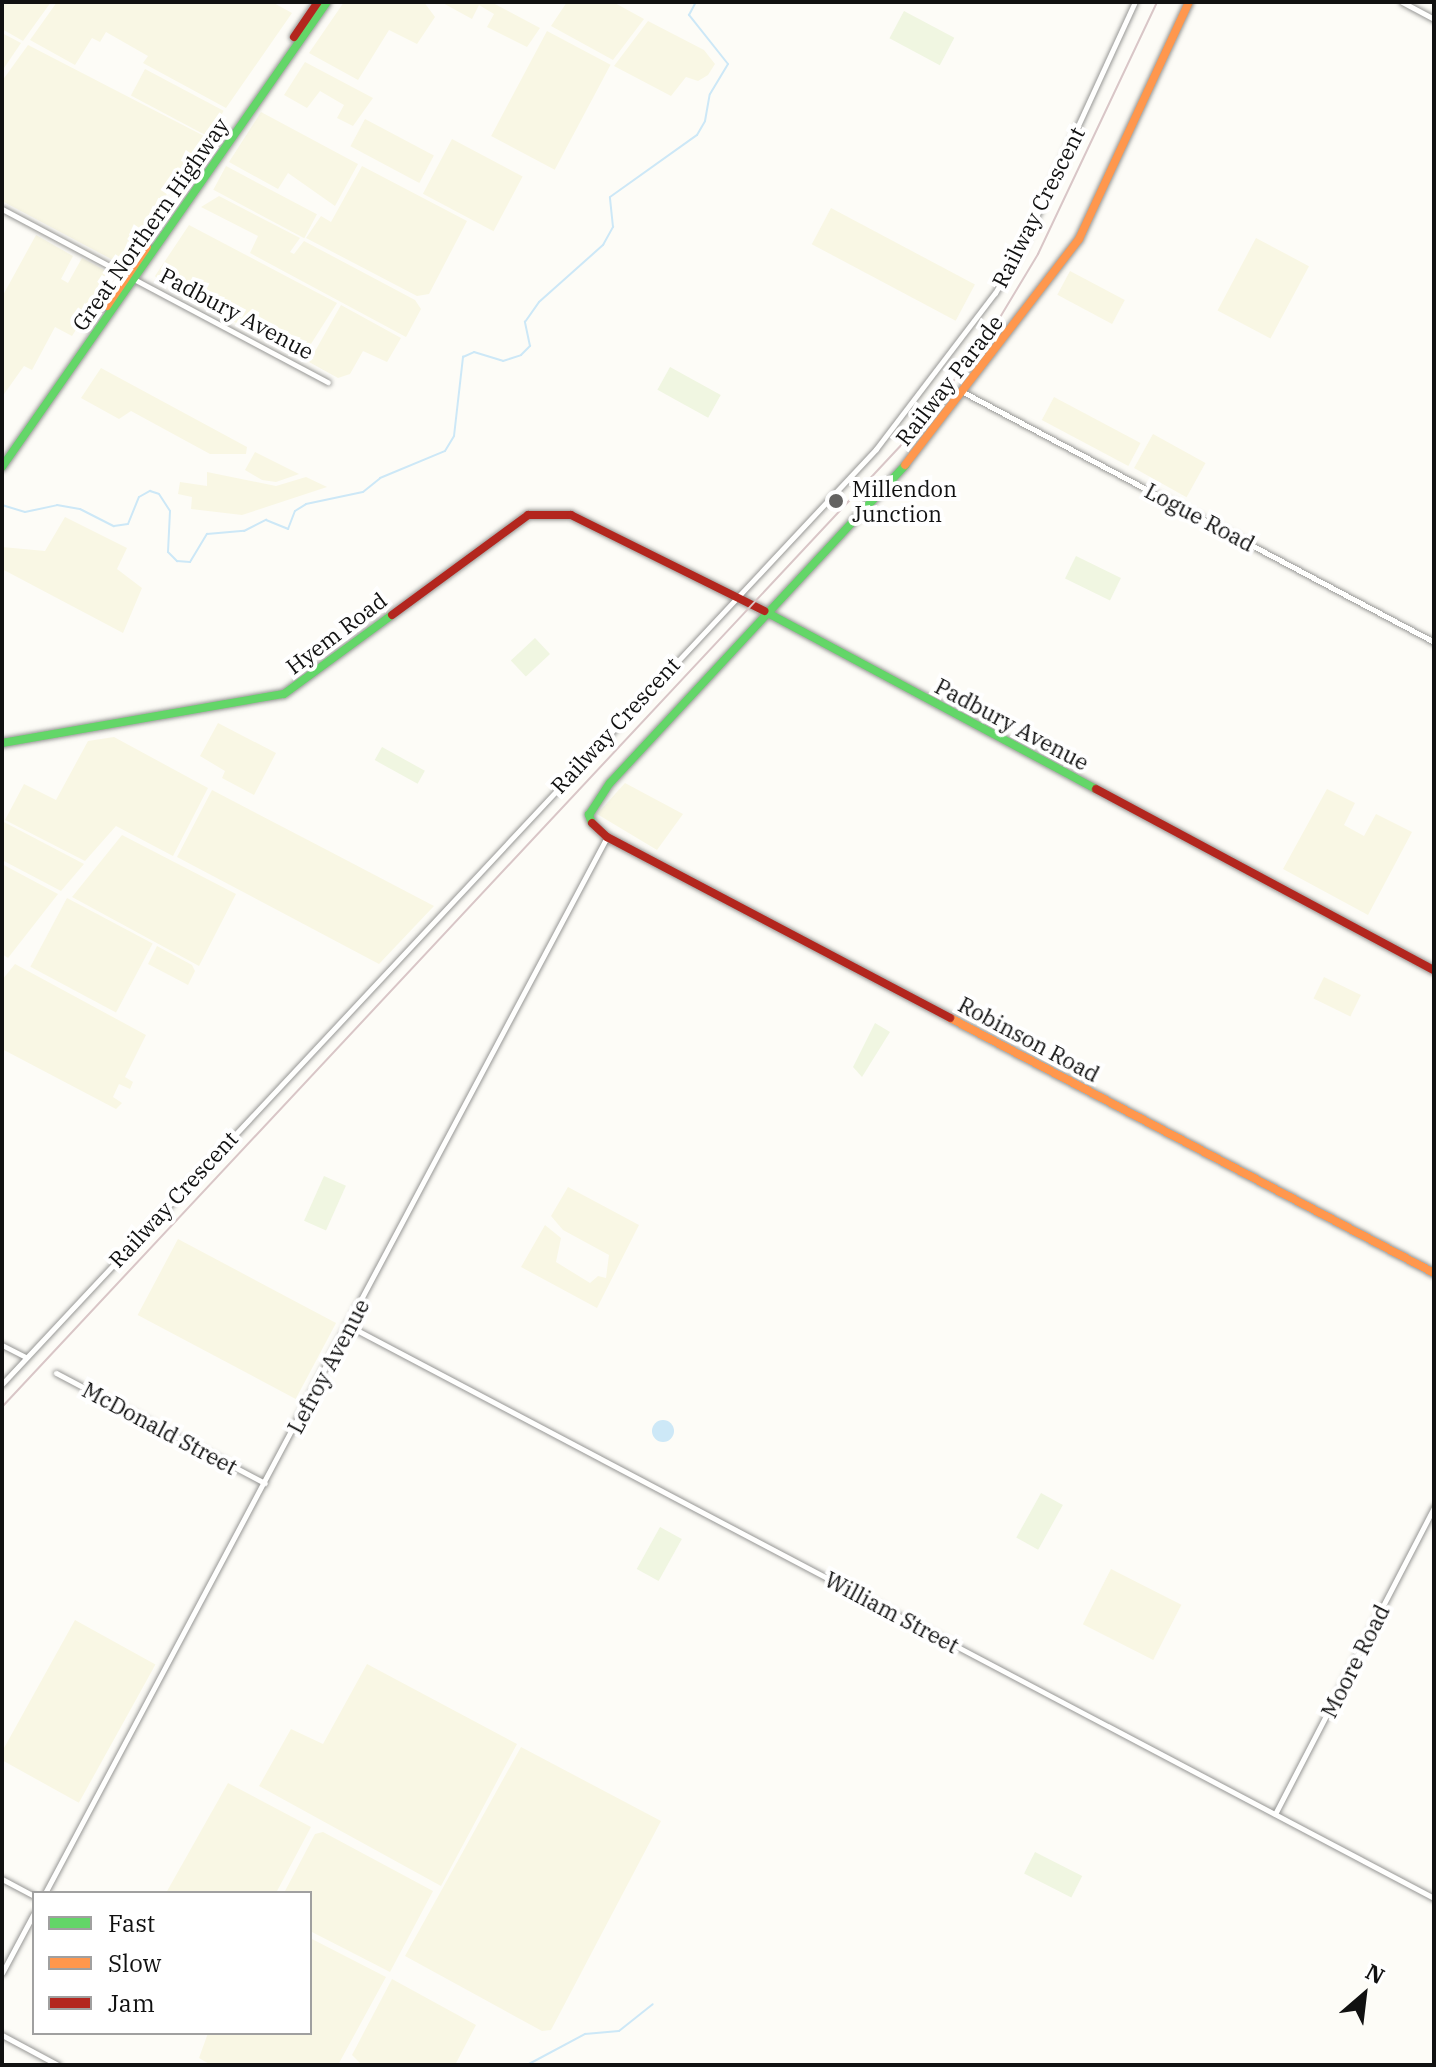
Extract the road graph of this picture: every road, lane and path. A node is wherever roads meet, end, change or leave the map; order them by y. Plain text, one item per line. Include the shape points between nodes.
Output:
1 (318, 2) edge
2 (327, 2) edge
3 (1135, 2) edge
4 (1189, 2) edge
5 (1402, 2) edge
6 (1434, 19) edge
7 (2, 209) edge
8 (131, 277) junction
9 (328, 382) dead end
10 (965, 393) junction
11 (2, 457) edge
12 (2, 467) edge
13 (571, 515) joint
14 (736, 596) junction
15 (766, 613) junction
16 (1434, 642) edge
17 (2, 743) edge
18 (607, 837) junction
19 (1434, 970) edge
20 (1434, 1273) edge
21 (349, 1326) junction
22 (2, 1345) edge
23 (26, 1357) junction
24 (56, 1373) dead end
25 (2, 1384) edge
26 (265, 1483) junction
27 (1434, 1507) edge
28 (1275, 1814) junction
29 (2, 1879) edge
30 (46, 1891) edge
31 (32, 1895) edge
32 (1434, 1898) edge
33 (32, 1917) edge
34 (2, 1973) edge
35 (2, 2035) edge
36 (58, 2065) edge

1 - 8 main road, Great Northern Highway
2 - 8 main road, Great Northern Highway
3 - 14 street, Railway Crescent via 1024,243 965,338 876,449
4 - 10 main road, Railway Parade via 1079,239
5 - 6 street
7 - 8 street, Padbury Avenue
8 - 9 street, Padbury Avenue
8 - 11 main road, Great Northern Highway
8 - 12 main road, Great Northern Highway
10 - 15 main road, Railway Parade via 892,480
10 - 16 street, Logue Road
13 - 14 main road, Padbury Avenue
13 - 17 main road, Hyem Road via 528,515 284,694
14 - 15 main road, Padbury Avenue
14 - 23 street, Railway Crescent
15 - 18 main road, Railway Parade via 594,803 589,815 595,830
15 - 19 main road, Padbury Avenue
18 - 20 main road, Robinson Road
18 - 21 street, Lefroy Avenue
21 - 26 street, Lefroy Avenue
21 - 28 street, William Street
22 - 23 street
23 - 25 street, Railway Crescent
24 - 26 street, McDonald Street
26 - 30 street, Lefroy Avenue
27 - 28 street, Moore Road
28 - 32 street, William Street
29 - 31 street
33 - 34 street
35 - 36 street

